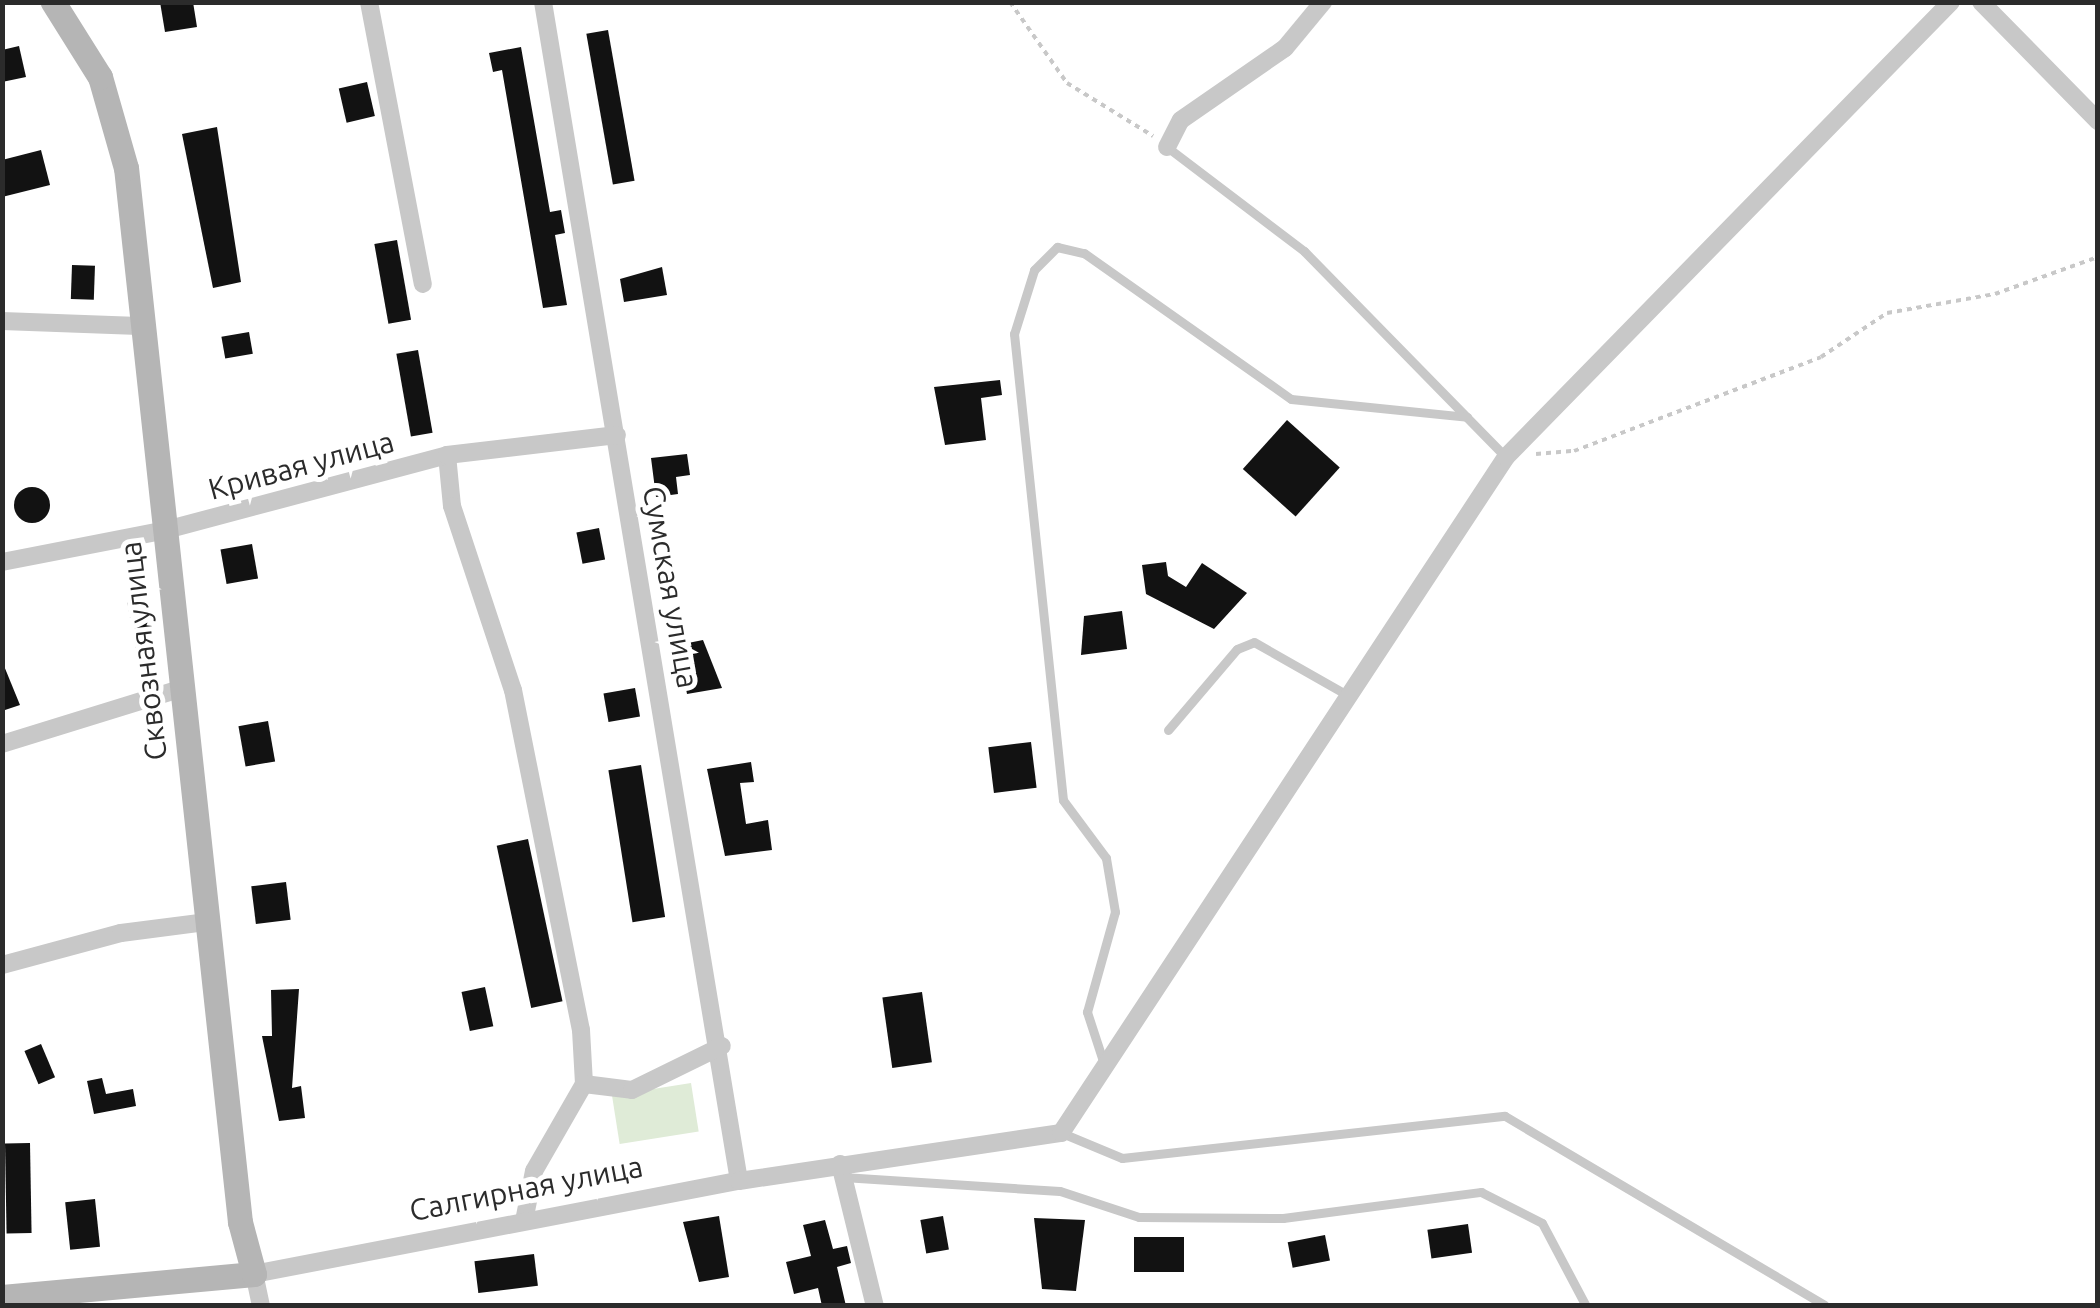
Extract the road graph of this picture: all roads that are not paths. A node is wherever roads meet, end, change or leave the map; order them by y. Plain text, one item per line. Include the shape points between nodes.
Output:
1 (54, 2) edge
2 (368, 2) edge
3 (544, 2) edge
4 (1322, 2) edge
5 (1951, 2) edge
6 (1981, 2) edge
7 (2098, 122) edge
8 (1168, 147) joint
9 (423, 284) dead end
10 (2, 321) edge
11 (138, 326) junction
12 (1467, 417) junction
13 (616, 435) junction
14 (447, 454) junction
15 (1506, 456) junction
16 (162, 531) junction
17 (2, 562) edge
18 (180, 689) junction
19 (1348, 696) junction
20 (1168, 730) dead end
21 (2, 744) edge
22 (207, 922) junction
23 (2, 965) edge
24 (722, 1046) junction
25 (1104, 1066) junction
26 (584, 1084) junction
27 (1061, 1133) junction
28 (842, 1170) junction
29 (739, 1181) junction
30 (524, 1221) junction
31 (254, 1274) junction
32 (2, 1297) edge
33 (261, 1306) edge
34 (874, 1306) edge
35 (1586, 1306) edge
36 (1824, 1306) edge

1 - 11 main road, Сквозная улица via 78,34 115,118
2 - 9 street
3 - 13 street, Сумская улица
4 - 8 street via 1285,48 1180,120
5 - 15 street
6 - 7 street
8 - 12 lane via 1304,252
10 - 11 street
11 - 16 main road, Сквозная улица
12 - 15 lane
12 - 25 lane via 1291,399 1084,253 1057,247 1034,270 1014,334 1063,800 1106,858 1115,912 1087,1012
13 - 14 street, Кривая улица
13 - 24 street, Сумская улица
14 - 16 street, Кривая улица
14 - 26 street via 452,506 513,690
15 - 19 street
16 - 17 street, Кривая улица
16 - 18 main road, Сквозная улица
18 - 21 street
18 - 22 main road, Сквозная улица
19 - 20 lane via 1254,642 1237,648
19 - 25 street
22 - 23 street via 121,933
22 - 31 main road, Сквозная улица
24 - 26 street via 632,1090
24 - 29 street, Сумская улица
25 - 27 street
26 - 30 street via 534,1172
27 - 28 street, Салгирная улица
27 - 36 lane via 1122,1158 1505,1116
28 - 29 street, Салгирная улица
28 - 34 street
28 - 35 lane via 1060,1190 1139,1217 1283,1218 1480,1192 1542,1223
29 - 30 street, Салгирная улица
30 - 31 street, Салгирная улица
31 - 32 main road, Салгирная улица
31 - 33 street, Сквозная улица

